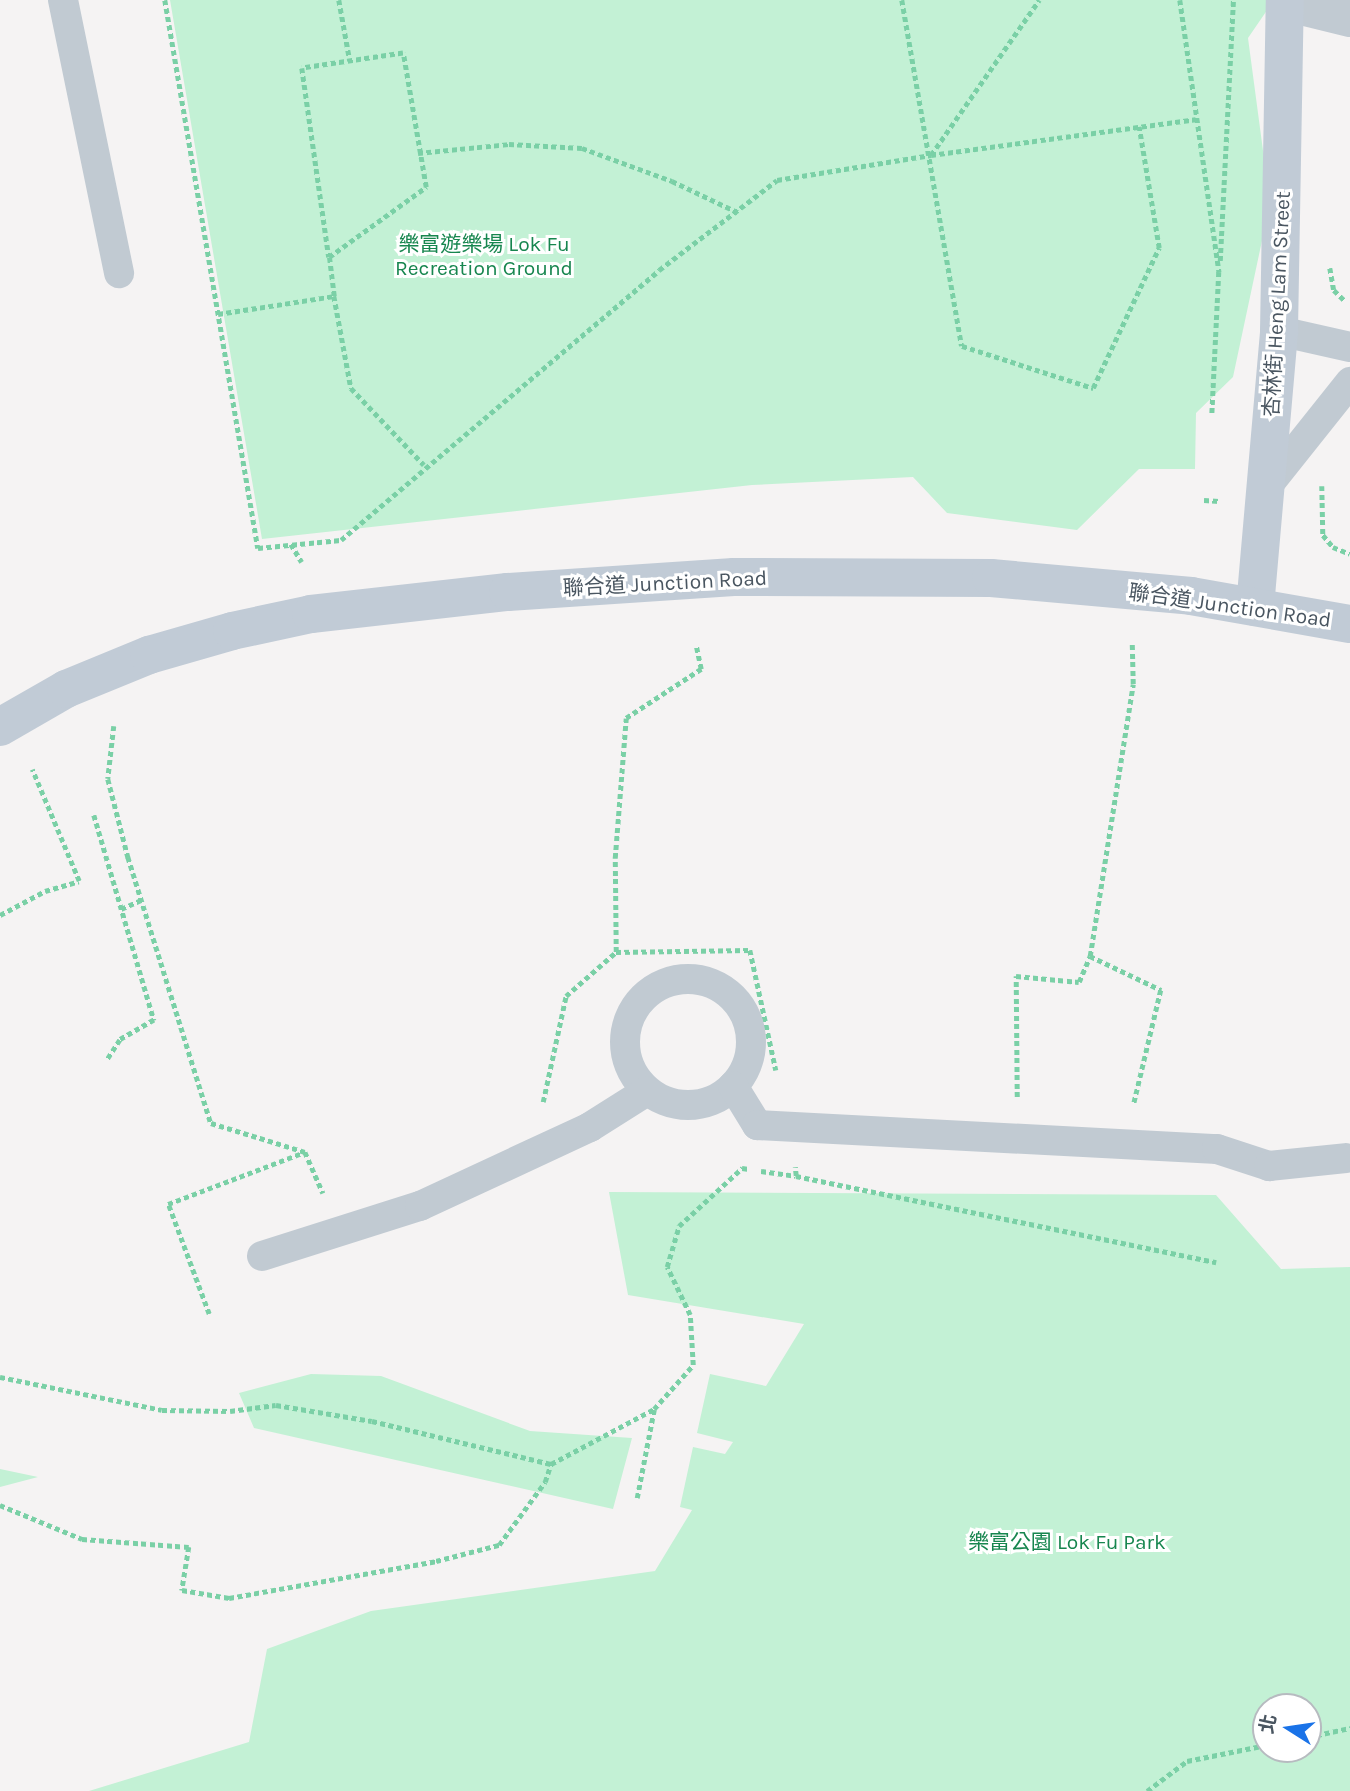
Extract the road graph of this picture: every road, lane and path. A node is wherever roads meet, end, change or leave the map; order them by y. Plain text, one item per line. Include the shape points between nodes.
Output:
1 (63, 0) edge
2 (165, 0) edge
3 (339, 0) edge
4 (902, 0) edge
5 (1039, 0) edge
6 (1180, 0) edge
7 (1233, 0) edge
8 (1285, 1) edge
9 (1350, 18) edge
10 (350, 61) junction
11 (1196, 119) junction
12 (1139, 127) junction
13 (418, 153) junction
14 (931, 155) junction
15 (739, 213) junction
16 (328, 257) junction
17 (1330, 267) dead end
18 (1219, 272) junction
19 (119, 273) dead end
20 (334, 296) junction
21 (1350, 305) edge
22 (218, 314) junction
23 (1279, 331) junction
24 (1350, 347) edge
25 (1350, 382) edge
26 (1212, 414) dead end
27 (424, 465) junction
28 (1265, 489) junction
29 (1320, 515) dead end
30 (291, 544) junction
31 (1350, 554) edge
32 (302, 562) dead end
33 (1255, 607) junction
34 (1350, 624) edge
35 (1132, 642) dead end
36 (696, 646) dead end
37 (114, 726) dead end
38 (0, 727) edge
39 (32, 769) dead end
40 (94, 815) dead end
41 (141, 900) junction
42 (121, 909) junction
43 (0, 915) edge
44 (616, 952) junction
45 (1090, 956) junction
46 (107, 1060) dead end
47 (733, 1086) junction
48 (647, 1091) junction
49 (1017, 1105) dead end
50 (1121, 1106) dead end
51 (792, 1127) junction
52 (533, 1150) junction
53 (305, 1152) junction
54 (1348, 1153) edge
55 (796, 1175) junction
56 (340, 1232) junction
57 (262, 1256) dead end
58 (1216, 1262) dead end
59 (209, 1314) dead end
60 (0, 1377) edge
61 (654, 1409) junction
62 (551, 1464) junction
63 (637, 1498) dead end
64 (0, 1505) edge
65 (1350, 1728) edge
66 (1322, 1734) edge
67 (1252, 1748) edge
68 (1147, 1791) edge

1 - 19 lane
2 - 22 path
3 - 10 path
4 - 14 path
5 - 14 path
6 - 11 path
7 - 18 path
8 - 9 street
8 - 23 main road, 杏林街 Heng Lam Street
10 - 13 path via 403,53
10 - 16 path via 302,68
11 - 12 path
11 - 18 path
12 - 14 path
12 - 14 path via 1159,248 1093,388 962,346
13 - 15 path via 509,144 582,149 672,181
13 - 16 path via 426,187
14 - 15 path via 777,180
15 - 27 path via 659,270
16 - 20 path
17 - 21 path via 1334,290
18 - 26 path
20 - 22 path
20 - 27 path via 351,388
22 - 30 path via 258,548
23 - 24 lane
23 - 28 main road, 杏林街 Heng Lam Street
25 - 28 lane
27 - 30 path via 341,540
28 - 33 main road, 杏林街 Heng Lam Street
29 - 31 path via 1323,535 1333,547
30 - 32 path
33 - 34 main road, 聯合道 Junction Road
33 - 38 main road, 聯合道 Junction Road via 1191,596 990,578 734,577 508,592 311,614 232,631 149,655 66,689
35 - 45 path via 1133,684
36 - 44 path via 701,669 626,718 615,859
37 - 41 path via 108,779
39 - 43 path via 79,881 45,891
40 - 42 path
41 - 42 path
41 - 53 path via 211,1124
42 - 46 path via 154,1020 120,1040
44 - 51 path via 750,950
44 - 52 path via 566,996
45 - 49 path via 1079,982 1016,976
45 - 50 path via 1161,990 1134,1106
47 - 48 lane via 700,1104 672,1103
47 - 48 lane via 745,1069 751,1048 749,1026 726,991 707,981 685,978 646,995 625,1032 633,1074
47 - 51 lane via 757,1125
48 - 52 lane via 590,1127
51 - 54 lane via 1217,1149 1269,1166
51 - 55 path
52 - 56 lane via 420,1206
53 - 56 path
53 - 59 path via 168,1203
55 - 58 path
55 - 61 path via 742,1168 679,1226 667,1267 690,1315 693,1365
56 - 57 lane
60 - 62 path via 162,1410 230,1411 276,1405 372,1421
61 - 62 path
61 - 63 path
62 - 64 path via 545,1482 499,1545 436,1561 229,1598 182,1590 189,1547 82,1539
65 - 66 path
67 - 68 path via 1187,1761

